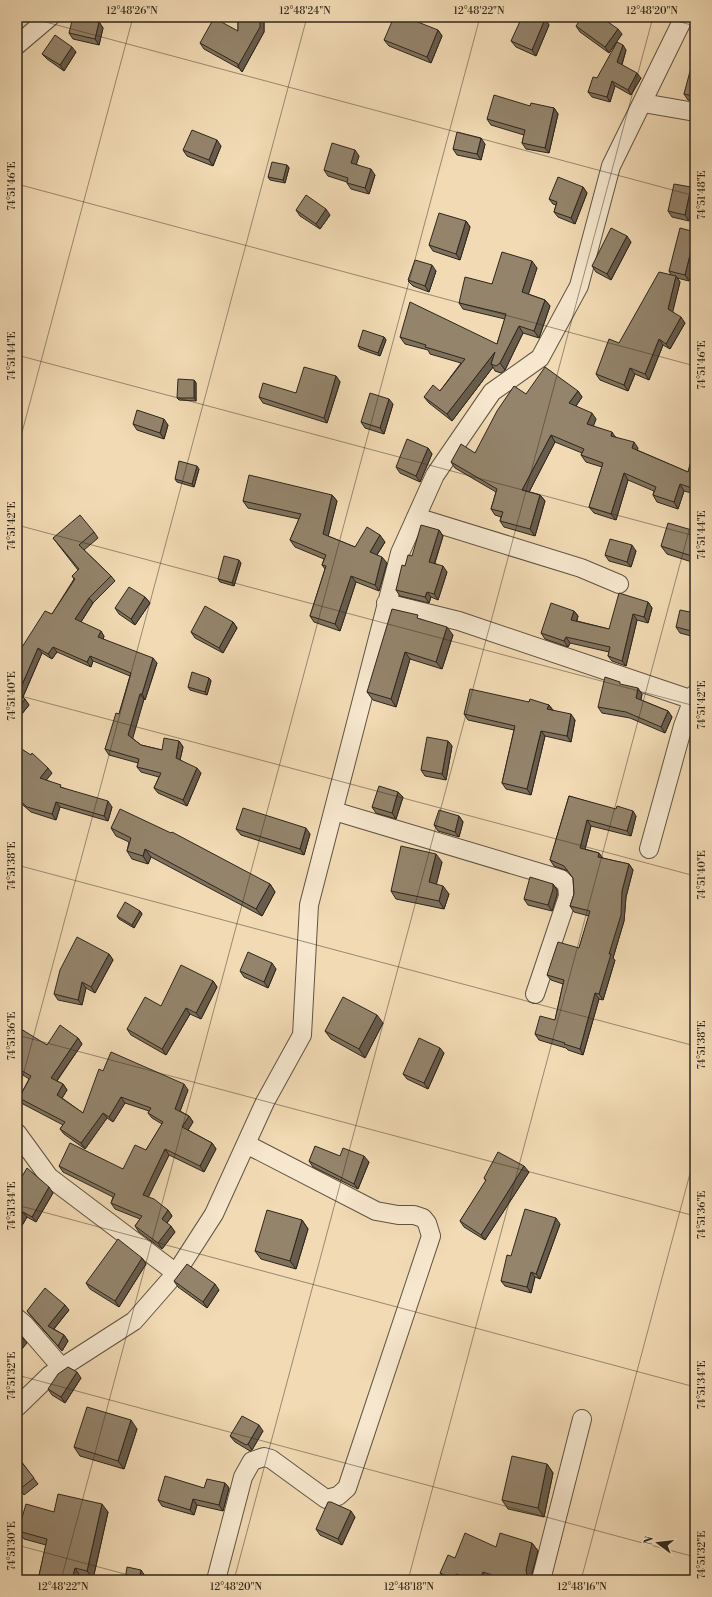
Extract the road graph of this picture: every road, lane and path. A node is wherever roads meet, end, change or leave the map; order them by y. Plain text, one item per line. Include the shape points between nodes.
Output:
1 (50, 17) edge
2 (684, 17) edge
3 (17, 45) edge
4 (643, 103) junction
5 (695, 112) edge
6 (416, 517) junction
7 (619, 584) dead end
8 (386, 603) junction
9 (694, 697) edge
10 (334, 811) junction
11 (649, 848) dead end
12 (535, 994) dead end
13 (17, 1133) edge
14 (246, 1144) junction
15 (176, 1273) junction
16 (17, 1318) edge
17 (62, 1368) junction
18 (17, 1407) edge
19 (582, 1419) dead end
20 (216, 1580) edge
21 (541, 1580) edge

1 - 3 street
2 - 4 street
4 - 5 street
4 - 6 street via 611,166 579,286 540,358 492,392 435,475
6 - 7 street via 581,568
6 - 8 street via 400,553
8 - 9 street via 458,621
8 - 10 street
9 - 11 street
10 - 12 street via 561,879 566,885 568,896
10 - 14 street via 309,905 302,1035 265,1102
13 - 15 street via 49,1177
14 - 15 street via 214,1214
14 - 20 street via 376,1210 423,1218 431,1236 347,1488 338,1496 326,1499 278,1462 264,1457 252,1462 243,1477
15 - 17 street via 134,1321
16 - 17 street via 30,1329
17 - 18 street via 50,1375
19 - 21 street

